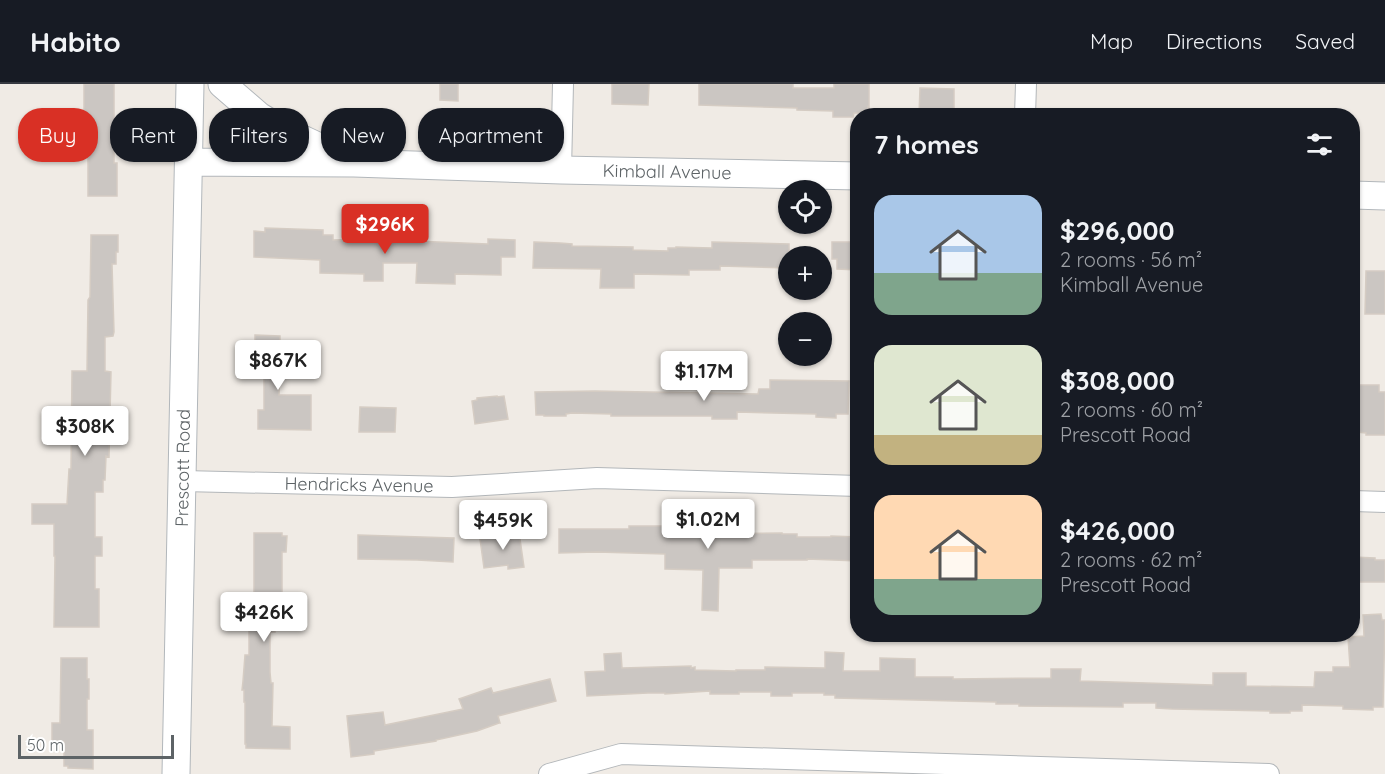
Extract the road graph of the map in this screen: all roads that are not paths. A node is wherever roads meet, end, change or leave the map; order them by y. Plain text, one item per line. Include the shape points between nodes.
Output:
1 (190, 84) edge
2 (222, 84) edge
3 (563, 84) edge
4 (1026, 84) edge
5 (190, 108) edge
6 (1025, 108) edge
7 (189, 162) joint
8 (354, 163) junction
9 (561, 170) junction
10 (850, 176) edge
11 (1360, 195) edge
12 (1385, 196) edge
13 (183, 481) junction
14 (850, 486) edge
15 (1360, 501) edge
16 (1385, 502) edge
17 (176, 774) edge
18 (549, 774) edge
19 (1269, 774) edge

1 - 5 main road, Prescott Road
2 - 8 main road via 279,128
3 - 9 street
4 - 6 street
7 - 8 main road, Kimball Avenue
7 - 13 main road, Prescott Road
8 - 9 main road, Kimball Avenue
9 - 10 main road, Kimball Avenue
11 - 12 main road
13 - 14 street, Hendricks Avenue via 452,487 597,478
13 - 17 main road, Prescott Road
15 - 16 street
18 - 19 street via 621,754

